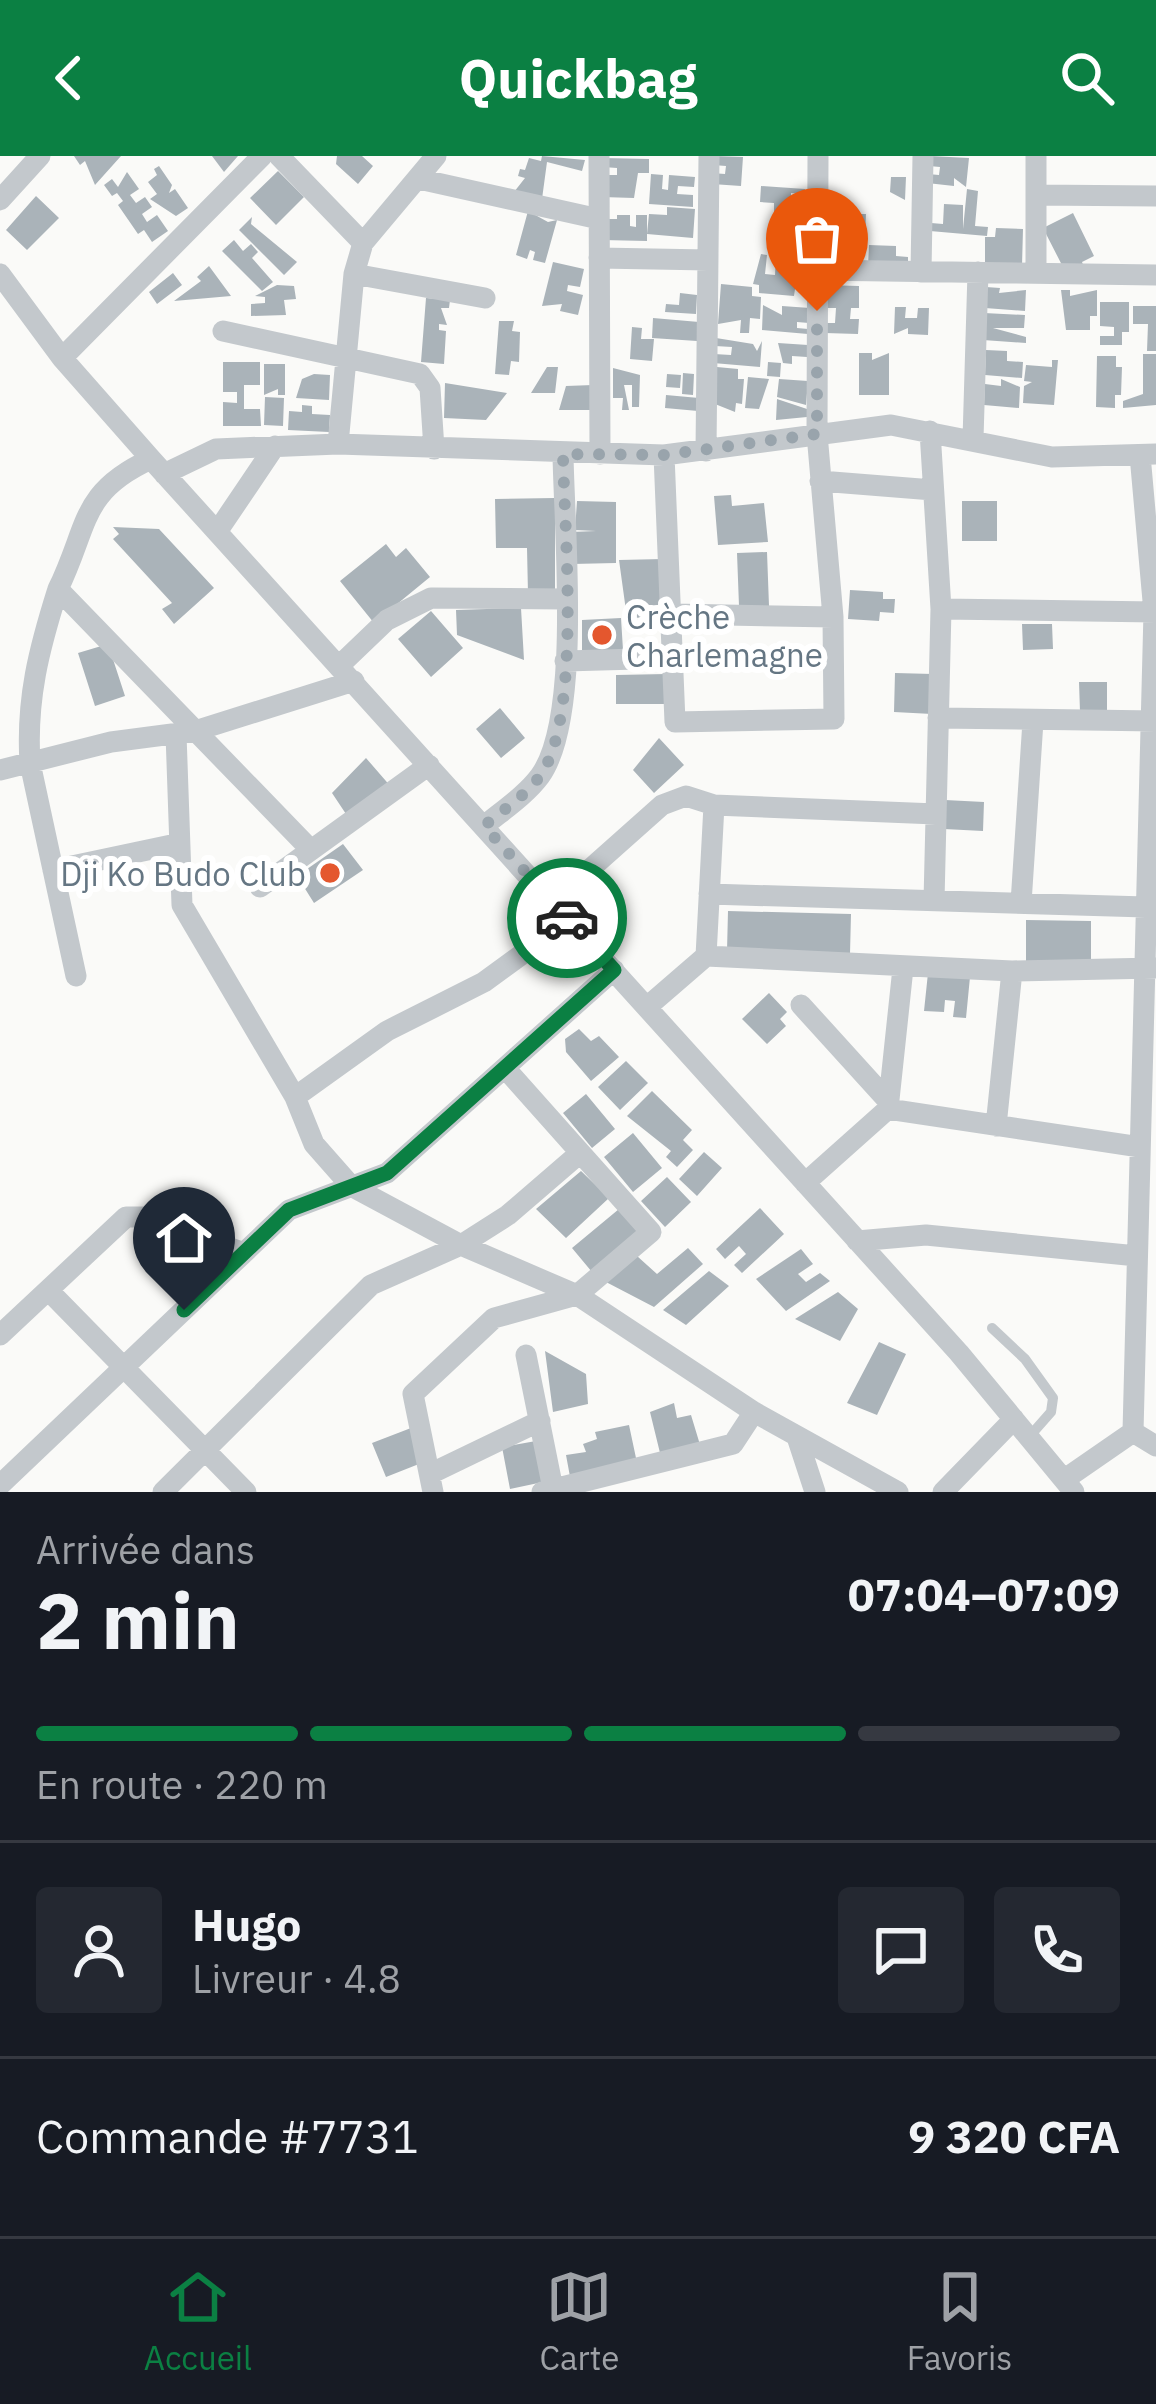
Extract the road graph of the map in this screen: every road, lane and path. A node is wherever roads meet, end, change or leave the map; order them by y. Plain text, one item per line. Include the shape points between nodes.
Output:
1 (40, 156) edge
2 (262, 156) edge
3 (279, 156) edge
4 (436, 156) edge
5 (598, 156) edge
6 (709, 156) edge
7 (818, 156) edge
8 (923, 156) edge
9 (1036, 156) edge
10 (419, 178) junction
11 (1036, 195) junction
12 (1156, 196) edge
13 (0, 200) edge
14 (599, 219) junction
15 (363, 243) junction
16 (599, 258) junction
17 (708, 260) junction
18 (818, 271) junction
19 (921, 272) junction
20 (978, 272) junction
21 (0, 274) edge
22 (354, 274) junction
23 (1036, 274) junction
24 (1156, 275) edge
25 (485, 298) dead end
26 (223, 331) dead end
27 (347, 356) junction
28 (62, 358) junction
29 (930, 430) junction
30 (817, 434) junction
31 (974, 439) junction
32 (338, 445) junction
33 (275, 446) junction
34 (434, 448) junction
35 (706, 451) junction
36 (563, 454) junction
37 (600, 454) junction
38 (664, 455) junction
39 (1148, 455) edge
40 (157, 466) junction
41 (820, 482) junction
42 (933, 490) junction
43 (217, 532) junction
44 (58, 589) junction
45 (565, 599) junction
46 (941, 609) junction
47 (1155, 611) edge
48 (673, 614) junction
49 (833, 617) junction
50 (674, 658) junction
51 (565, 661) junction
52 (347, 673) junction
53 (938, 718) junction
54 (1034, 721) junction
55 (1154, 721) edge
56 (186, 732) junction
57 (30, 763) junction
58 (429, 765) junction
59 (0, 770) edge
60 (713, 805) junction
61 (936, 814) junction
62 (484, 826) junction
63 (1152, 831) edge
64 (176, 844) junction
65 (311, 850) junction
66 (53, 871) junction
67 (260, 886) dead end
68 (709, 893) junction
69 (934, 901) junction
70 (553, 902) junction
71 (1021, 903) junction
72 (1146, 908) junction
73 (569, 920) junction
74 (706, 956) junction
75 (903, 968) junction
76 (1150, 968) edge
77 (614, 970) junction
78 (1012, 971) junction
79 (76, 976) dead end
80 (801, 1005) dead end
81 (647, 1007) junction
82 (505, 1068) junction
83 (295, 1097) junction
84 (888, 1106) junction
85 (996, 1126) junction
86 (1140, 1147) junction
87 (580, 1153) junction
88 (805, 1183) junction
89 (351, 1186) junction
90 (857, 1240) junction
91 (461, 1245) junction
92 (244, 1253) junction
93 (1143, 1265) edge
94 (48, 1290) junction
95 (578, 1295) junction
96 (992, 1328) dead end
97 (0, 1335) edge
98 (526, 1355) dead end
99 (124, 1367) junction
100 (1145, 1386) edge
101 (754, 1412) junction
102 (1014, 1419) junction
103 (540, 1421) junction
104 (1132, 1432) junction
105 (797, 1437) junction
106 (1030, 1437) junction
107 (1156, 1446) edge
108 (205, 1450) junction
109 (432, 1482) edge
110 (0, 1485) edge
111 (1070, 1486) edge
112 (548, 1490) edge
113 (163, 1492) edge
114 (246, 1492) edge
115 (815, 1492) edge
116 (898, 1492) edge
117 (943, 1492) edge

1 - 13 street
2 - 28 street
3 - 15 street
4 - 10 street
5 - 14 street
6 - 17 street
7 - 18 street
8 - 19 street
9 - 11 street
10 - 14 street
10 - 15 street
11 - 12 street
11 - 23 street
14 - 16 street
15 - 22 street
16 - 17 street
16 - 37 street
17 - 35 street
18 - 19 street
18 - 30 street
19 - 20 street
20 - 23 street
20 - 31 street
21 - 28 street
22 - 25 street
22 - 27 street
23 - 24 street
26 - 27 street
27 - 32 street
27 - 34 street via 426,378
28 - 40 street
29 - 30 street via 891,425
29 - 31 street
29 - 42 street
30 - 35 street
30 - 41 street
31 - 39 street via 1052,457
32 - 33 street
32 - 34 street
33 - 40 street via 216,449
33 - 43 street
34 - 36 street
35 - 38 street
36 - 37 street
36 - 45 street
37 - 38 street
38 - 48 street
39 - 47 street
40 - 43 street
40 - 44 street via 108,482
41 - 42 street
41 - 49 street
42 - 46 street
43 - 52 street
44 - 56 street
44 - 57 street via 29,693
45 - 51 street
45 - 52 street via 431,598 387,620
46 - 47 street
46 - 53 street
47 - 55 street
48 - 49 street
48 - 50 street
49 - 50 street via 834,719 675,722
50 - 51 street
51 - 62 street via 551,756 538,779
52 - 56 street
52 - 58 street
53 - 54 street
53 - 61 street
54 - 55 street
54 - 71 street
55 - 63 street
56 - 57 street
56 - 64 street
56 - 65 street
57 - 59 street
57 - 66 street
58 - 62 street
58 - 65 street
60 - 61 street
60 - 68 street
60 - 70 street via 686,796 662,806
61 - 69 street
62 - 70 street
63 - 72 street
64 - 66 street
64 - 83 street via 182,905
65 - 67 street
66 - 79 street
68 - 69 street
68 - 74 street
69 - 71 street
70 - 73 street
71 - 72 street
72 - 76 street
73 - 77 street
73 - 83 street
74 - 75 street
74 - 81 street
75 - 78 street
75 - 84 street
76 - 78 street
76 - 86 street
77 - 81 street
77 - 82 street
78 - 85 street
80 - 84 street
81 - 88 street
82 - 87 street
82 - 89 street via 387,1173
83 - 89 street via 314,1144
84 - 85 street
84 - 88 street
85 - 86 street
86 - 93 street
87 - 91 street
87 - 95 street via 651,1232
88 - 90 street
89 - 91 street
89 - 92 street via 289,1210
90 - 93 street via 926,1235
90 - 102 street
91 - 95 street
91 - 108 street via 371,1285
92 - 94 street via 126,1217
92 - 99 street
93 - 100 street
94 - 97 street
94 - 99 street
95 - 101 street
95 - 109 street via 494,1318 413,1394
96 - 106 lane via 1052,1397 1051,1412
98 - 103 street
99 - 108 street
99 - 110 street
100 - 104 street
101 - 105 street
101 - 112 street via 733,1444
102 - 106 street
102 - 117 street
103 - 109 street
103 - 112 street
104 - 107 street
104 - 111 street
105 - 115 street
105 - 116 street
106 - 111 street
108 - 113 street
108 - 114 street

